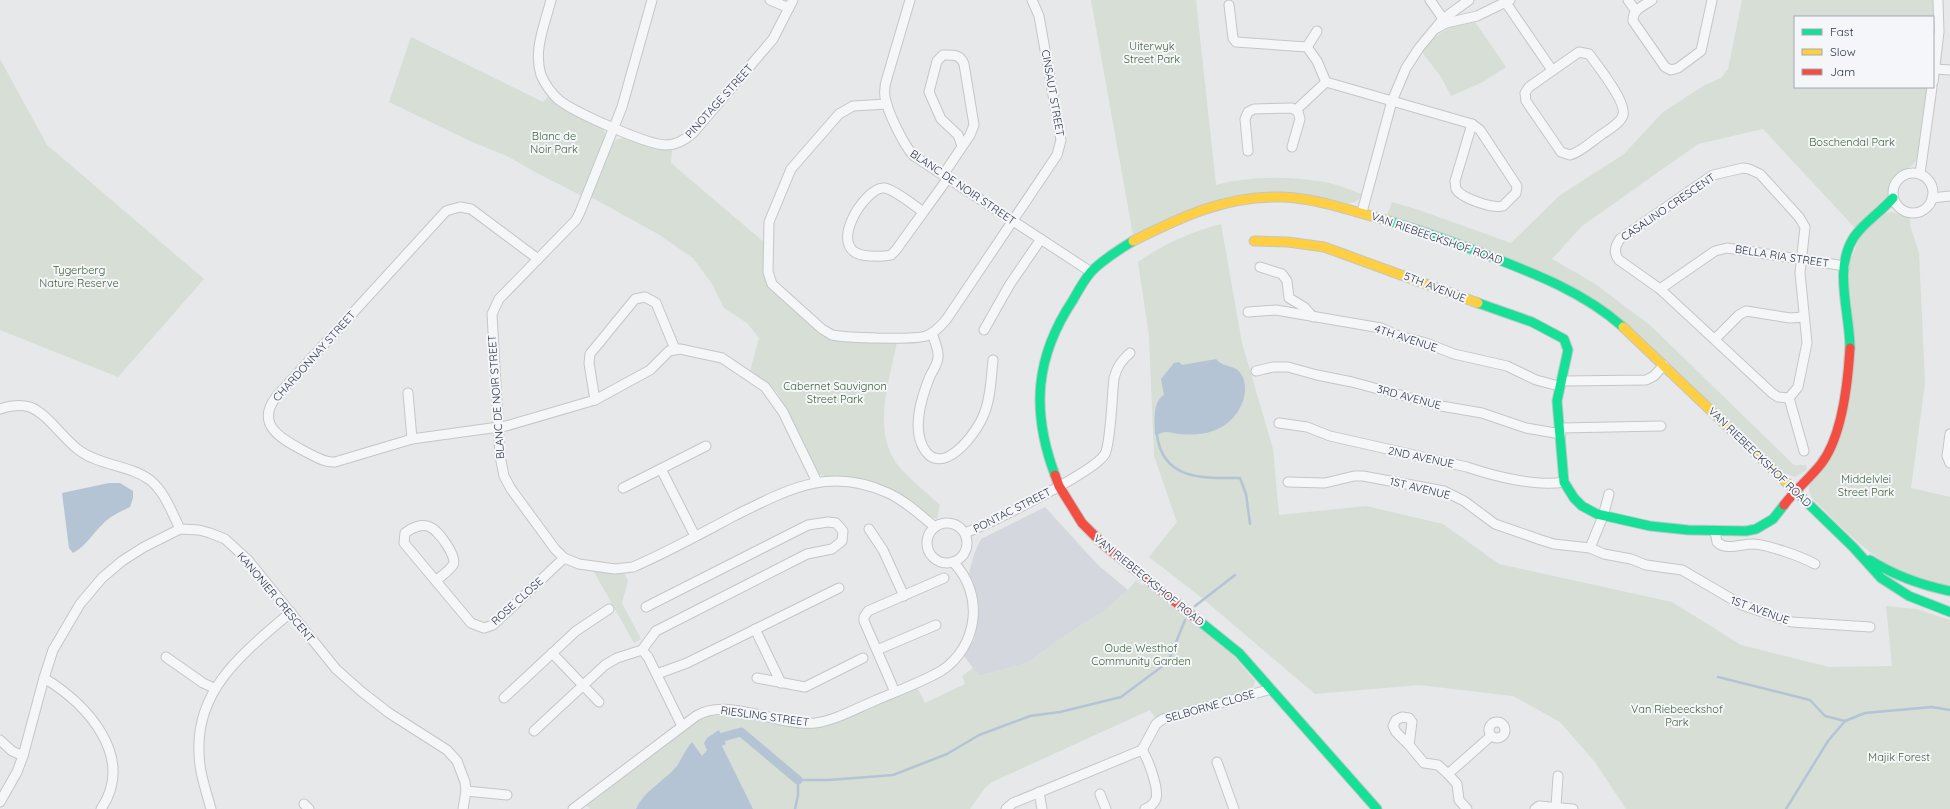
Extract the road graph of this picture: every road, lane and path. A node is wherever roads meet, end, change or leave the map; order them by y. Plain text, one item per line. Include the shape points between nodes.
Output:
1 (551, 0) edge
2 (652, 0) edge
3 (770, 0) edge
4 (910, 0) edge
5 (1032, 0) edge
6 (1430, 0) edge
7 (1470, 0) edge
8 (1628, 0) edge
9 (1652, 0) edge
10 (1712, 0) edge
11 (1938, 0) edge
12 (1507, 1) edge
13 (791, 4) edge
14 (1229, 5) dead end
15 (1636, 11) junction
16 (1445, 21) junction
17 (1317, 31) dead end
18 (1308, 47) junction
19 (1935, 69) junction
20 (1552, 70) junction
21 (1950, 70) edge
22 (1934, 76) edge
23 (1326, 82) junction
24 (1932, 88) edge
25 (1392, 101) junction
26 (887, 104) junction
27 (1296, 110) junction
28 (1472, 124) junction
29 (614, 128) junction
30 (962, 146) junction
31 (1292, 147) dead end
32 (1248, 151) dead end
33 (1920, 174) junction
34 (945, 176) junction
35 (1950, 196) edge
36 (1893, 198) junction
37 (1932, 198) junction
38 (923, 212) junction
39 (1362, 212) junction
40 (1013, 221) junction
41 (1041, 239) junction
42 (1254, 241) dead end
43 (538, 259) junction
44 (1801, 260) junction
45 (1845, 266) junction
46 (1260, 267) dead end
47 (1091, 272) junction
48 (1660, 289) junction
49 (1248, 312) dead end
50 (1313, 317) junction
51 (1804, 317) junction
52 (984, 330) dead end
53 (932, 333) junction
54 (1715, 339) junction
55 (675, 349) junction
56 (1130, 353) dead end
57 (993, 360) dead end
58 (1664, 365) junction
59 (1256, 371) dead end
60 (1563, 384) junction
61 (408, 393) dead end
62 (1789, 398) junction
63 (595, 400) junction
64 (0, 409) edge
65 (1279, 423) dead end
66 (1661, 426) dead end
67 (498, 427) junction
68 (1561, 431) junction
69 (1950, 434) edge
70 (412, 439) junction
71 (706, 446) dead end
72 (1804, 451) dead end
73 (1950, 463) edge
74 (661, 469) junction
75 (817, 482) junction
76 (1288, 482) dead end
77 (1564, 482) junction
78 (1059, 486) junction
79 (623, 488) dead end
80 (1795, 491) junction
81 (1609, 494) dead end
82 (1603, 516) junction
83 (935, 527) junction
84 (180, 529) junction
85 (869, 529) dead end
86 (1715, 531) junction
87 (965, 533) junction
88 (695, 536) junction
89 (1590, 548) junction
90 (1855, 550) junction
91 (564, 558) junction
92 (953, 562) junction
93 (1815, 564) dead end
94 (944, 578) dead end
95 (437, 580) junction
96 (839, 588) dead end
97 (1950, 591) edge
98 (904, 596) junction
99 (646, 607) dead end
100 (609, 609) dead end
101 (290, 612) junction
102 (1950, 612) edge
103 (936, 625) dead end
104 (1870, 627) dead end
105 (755, 629) junction
106 (642, 650) junction
107 (877, 650) junction
108 (552, 653) junction
109 (166, 657) dead end
110 (863, 658) dead end
111 (656, 674) junction
112 (44, 678) junction
113 (758, 678) dead end
114 (781, 683) junction
115 (583, 685) junction
116 (214, 688) junction
117 (1271, 689) junction
118 (895, 692) junction
119 (504, 698) dead end
120 (599, 702) dead end
121 (682, 726) junction
122 (534, 731) dead end
123 (1491, 736) dead end
124 (0, 740) edge
125 (1410, 745) dead end
126 (1142, 750) junction
127 (23, 756) junction
128 (1217, 762) dead end
129 (1448, 774) junction
130 (1558, 776) dead end
131 (466, 791) junction
132 (1040, 792) junction
133 (1100, 794) dead end
134 (507, 795) dead end
135 (0, 802) edge
136 (576, 806) edge
137 (1556, 806) junction
138 (101, 809) edge
139 (211, 809) edge
140 (463, 809) edge
141 (1006, 809) edge
142 (1042, 809) edge
143 (1106, 809) edge
144 (1145, 809) edge
145 (1234, 809) edge
146 (1377, 809) edge
147 (1467, 809) edge
148 (1535, 809) edge
149 (1573, 809) edge

1 - 29 street, PINOTAGE STREET via 538,51 539,67 545,82 554,95 566,104
2 - 29 street, BLANC DE NOIR STREET
3 - 13 street
4 - 26 street, BLANC DE NOIR STREET via 887,78
5 - 40 street, CINSAUT STREET via 1039,16 1061,144 1057,155
6 - 16 street
7 - 16 street
8 - 15 street
9 - 15 street
10 - 15 street via 1701,51 1675,70 1665,67 1635,24 1633,19
11 - 19 street via 1939,25
12 - 16 street via 1477,16
12 - 20 street
13 - 29 street, PINOTAGE STREET via 773,39 684,140 660,145
14 - 18 street via 1233,38 1236,42
16 - 25 street via 1425,41 1406,68
17 - 18 street
18 - 23 street
19 - 21 street
19 - 22 street
20 - 20 street via 1579,52 1589,54 1624,109 1619,122 1570,155 1561,152 1525,96 1526,90
23 - 25 street
23 - 27 street
24 - 33 street
25 - 28 street
25 - 39 street
26 - 34 street, BLANC DE NOIR STREET via 906,147 914,156
26 - 53 street via 845,109 791,169 769,222 768,272 776,289 832,335 912,338
27 - 31 street via 1300,119
27 - 32 street via 1254,109 1248,112 1245,119
28 - 28 street via 1455,181 1456,189 1462,196 1490,206 1503,206 1516,193 1517,186 1480,130
29 - 43 street, BLANC DE NOIR STREET via 576,220
30 - 30 street via 960,137 941,119 929,92 937,61 943,55 956,55 962,58 964,64 974,125
30 - 34 street
33 - 36 street via 1909,173 1900,177 1894,184
33 - 37 street via 1931,185
34 - 38 street
34 - 40 street, BLANC DE NOIR STREET
35 - 37 street
36 - 37 street via 1900,209 1911,213 1923,211 1929,206
36 - 45 street via 1857,233 1850,245
38 - 38 street via 891,255 864,256 849,245 847,233 854,216 879,188 889,189
39 - 47 street, VAN RIEBEECKSHOF ROAD via 1300,199 1266,198 1226,202 1183,216 1132,241
39 - 58 street, VAN RIEBEECKSHOF ROAD via 1424,231 1557,284 1590,302 1620,324
40 - 41 street, BLANC DE NOIR STREET
40 - 53 street, CINSAUT STREET via 946,320
41 - 47 street, BLANC DE NOIR STREET
41 - 52 street via 1010,284
42 - 60 street, 5TH AVENUE via 1324,247 1532,322 1566,342 1568,350
43 - 67 street, BLANC DE NOIR STREET via 499,299 492,314
43 - 70 street, CHARDONNAY STREET via 471,209 460,207 446,211 276,397 270,409 270,425 279,437 327,462 339,461
44 - 45 street, BELLA RIA STREET
44 - 48 street, BELLA RIA STREET via 1734,248 1721,249
44 - 48 street, CASALINO CRESCENT via 1806,230 1803,222 1760,174 1743,168 1719,172 1620,239 1616,245 1619,260
44 - 51 street, CASALINO CRESCENT
45 - 80 street via 1851,346 1836,436 1825,460
46 - 50 street via 1282,274 1287,281 1289,298 1304,307
47 - 78 street, VAN RIEBEECKSHOF ROAD via 1058,321 1048,346 1041,379 1041,426 1048,457
48 - 54 street, CASALINO CRESCENT
49 - 50 street, 4TH AVENUE via 1276,310
50 - 60 street, 4TH AVENUE via 1381,328 1454,354 1507,366 1536,380
51 - 54 street via 1790,318 1746,311 1738,315
51 - 62 street, CASALINO CRESCENT via 1807,342 1801,378 1798,387
53 - 57 street via 938,357 923,394 918,434 922,446 936,459 948,457 959,451 980,424 987,405
54 - 62 street, CASALINO CRESCENT via 1772,394
55 - 63 street, CHARDONNAY STREET via 669,350 650,370
55 - 63 street via 656,303 645,297 635,299 590,354
55 - 75 street via 688,349 722,358 766,387 783,412
56 - 78 street, PONTAC STREET via 1117,368 1114,378 1105,453
58 - 60 street via 1654,376 1646,380
58 - 80 street, VAN RIEBEECKSHOF ROAD
59 - 68 street, 3RD AVENUE via 1288,367 1441,406 1482,413 1526,428
60 - 68 street, 5TH AVENUE via 1557,411
61 - 70 street
62 - 72 street
63 - 67 street, CHARDONNAY STREET
64 - 84 street via 20,405 30,407 80,451 103,463 149,480 163,495
65 - 77 street, 2ND AVENUE via 1307,427 1330,436 1488,474 1520,480
66 - 68 street, 3RD AVENUE
67 - 70 street, CHARDONNAY STREET
67 - 91 street, BLANC DE NOIR STREET via 501,463 507,483
68 - 77 street, 5TH AVENUE
69 - 73 street via 1947,456
71 - 74 street
74 - 79 street
74 - 88 street
75 - 83 street, BLANC DE NOIR STREET via 849,482 880,489 908,505
75 - 88 street, BLANC DE NOIR STREET via 785,491
76 - 89 street, 1ST AVENUE via 1325,483 1363,476 1437,490 1454,496 1495,524 1554,544
77 - 82 street via 1582,506
78 - 87 street, PONTAC STREET
78 - 117 street, VAN RIEBEECKSHOF ROAD via 1082,523 1105,546 1239,653
80 - 86 street via 1764,526 1751,530
80 - 90 street, VAN RIEBEECKSHOF ROAD
81 - 82 street
82 - 86 street via 1650,526
82 - 89 street
83 - 87 street via 944,523 954,524
83 - 92 street via 927,539 928,550 938,561
84 - 101 street, KANONIER CRESCENT via 205,531 225,539 248,560
84 - 112 street via 144,547 102,578 66,626 53,650
85 - 98 street via 883,550
86 - 93 street via 1717,542 1722,546 1761,545
87 - 92 street via 966,551
88 - 91 street, BLANC DE NOIR STREET via 627,568 614,569 579,564
89 - 104 street, 1ST AVENUE via 1646,565 1682,570 1701,579 1728,599 1782,620
90 - 97 street, VAN RIEBEECKSHOF ROAD via 1897,575
90 - 102 street, VAN RIEBEECKSHOF ROAD via 1874,571 1897,590 1921,603
91 - 95 street, ROSE CLOSE via 493,625 484,628 471,623
92 - 118 street, RIESLING STREET via 959,569 972,598 973,620 967,641 947,667
94 - 98 street
95 - 95 street, ROSE CLOSE via 404,544 404,533 409,529 430,527 452,552 453,565
96 - 105 street
98 - 107 street via 865,614 864,621
99 - 106 street via 808,525 833,522 843,531 842,541 836,547 807,554 667,625 656,631
100 - 108 street via 576,631
101 - 116 street via 249,648
101 - 131 street, KANONIER CRESCENT via 325,656 362,692 447,750 463,773
103 - 107 street
105 - 111 street via 687,663
105 - 114 street
106 - 111 street via 648,656
106 - 115 street via 610,661
107 - 118 street
108 - 115 street
108 - 119 street
109 - 116 street
110 - 114 street via 807,686
111 - 121 street
112 - 127 street
112 - 138 street via 59,687 85,712 105,738 111,752 113,778
113 - 114 street
115 - 120 street
115 - 122 street
116 - 139 street via 203,715 198,752
117 - 126 street, SELBORNE CLOSE via 1163,719 1156,724
117 - 146 street, VAN RIEBEECKSHOF ROAD
118 - 121 street, RIESLING STREET via 834,718 815,723 800,723 718,708 702,712
121 - 136 street, RIESLING STREET
123 - 129 street
124 - 127 street via 12,751
125 - 129 street via 1424,763 1438,765
126 - 132 street
126 - 144 street via 1148,759 1157,792 1153,804
127 - 135 street
128 - 145 street
129 - 147 street via 1457,784 1459,800
130 - 137 street
131 - 134 street
131 - 140 street, KANONIER CRESCENT
132 - 141 street via 1013,803
132 - 142 street
133 - 143 street
137 - 148 street via 1539,806
137 - 149 street

